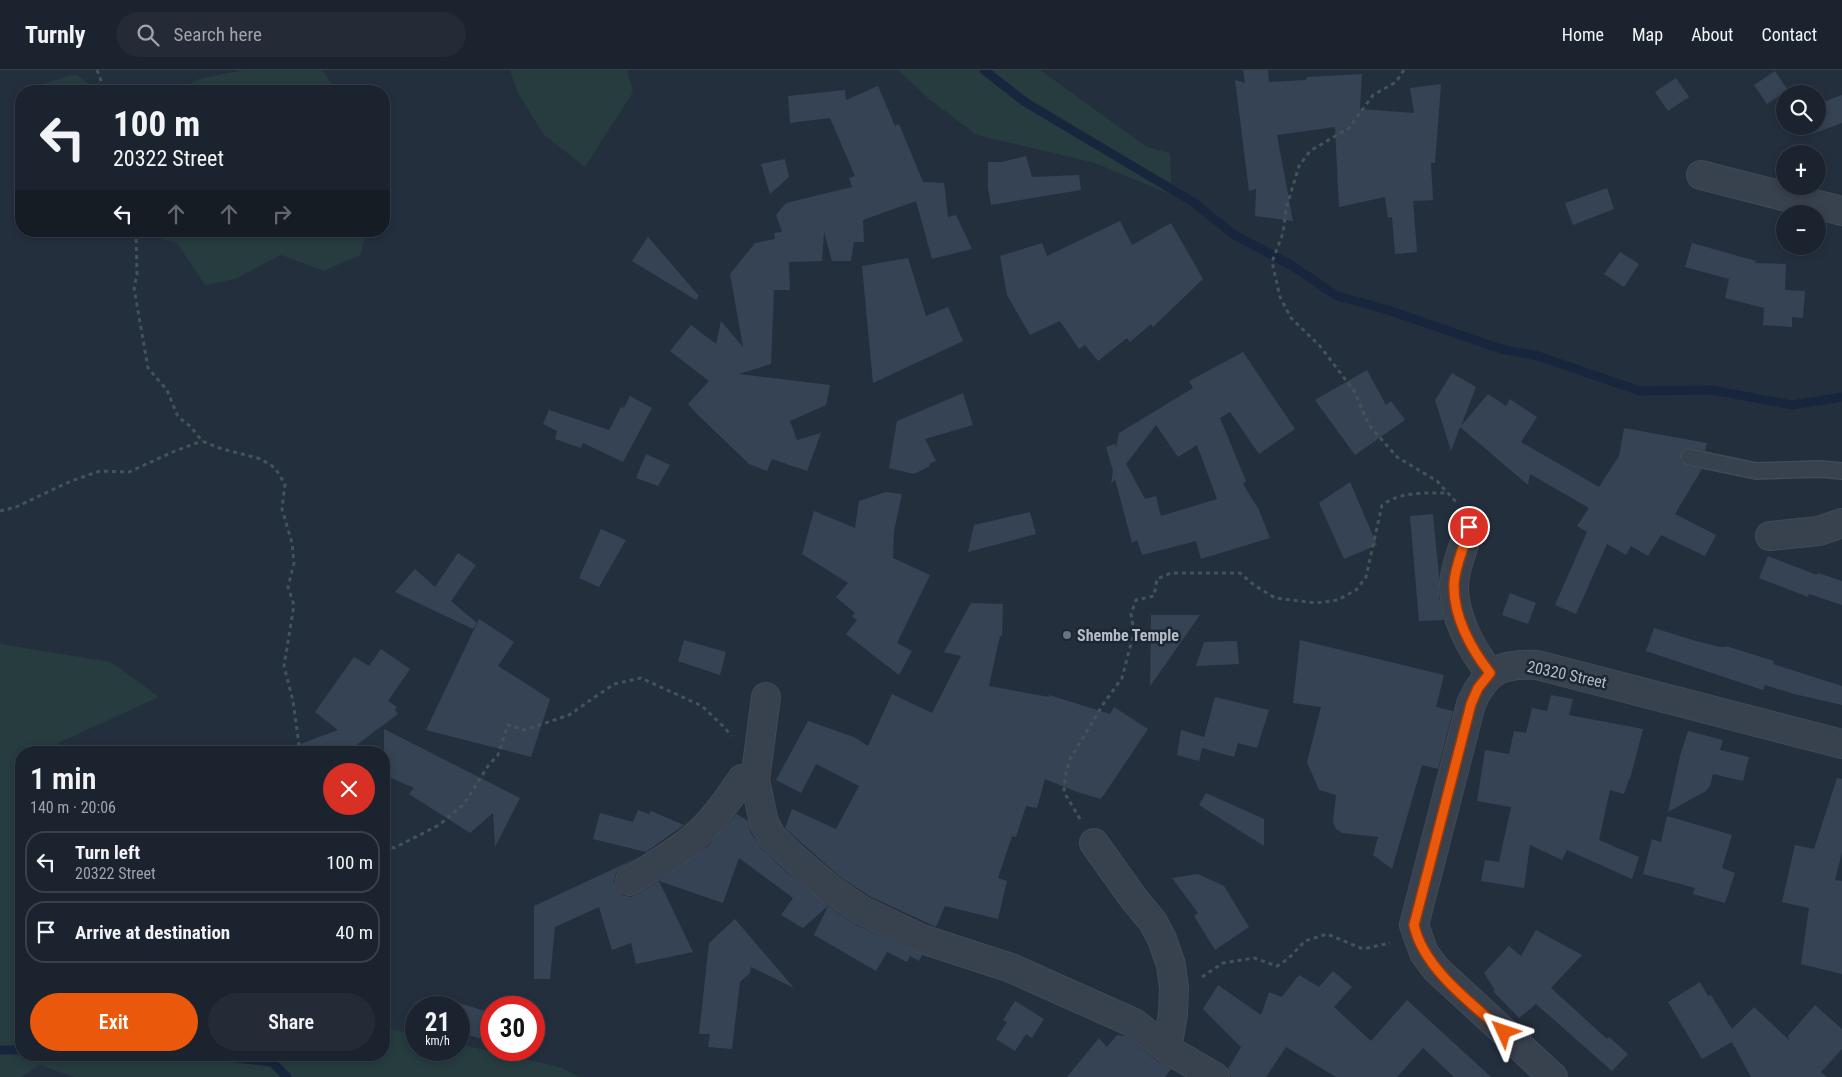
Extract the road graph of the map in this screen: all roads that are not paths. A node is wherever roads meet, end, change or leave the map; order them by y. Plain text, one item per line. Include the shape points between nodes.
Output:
1 (1701, 175) dead end
2 (1842, 211) edge
3 (1689, 456) dead end
4 (1842, 471) edge
5 (1842, 522) edge
6 (1469, 527) road end
7 (1770, 536) dead end
8 (1490, 673) junction
9 (766, 697) dead end
10 (1842, 744) edge
11 (749, 780) junction
12 (1094, 843) road end
13 (630, 881) dead end
14 (1167, 1049) junction
15 (1215, 1077) edge
16 (1554, 1077) edge

1 - 2 street
3 - 4 lane via 1756,471
5 - 7 street via 1819,532
6 - 8 street via 1454,585 1460,620 1476,655
8 - 10 street, 20320 Street via 1516,664 1537,665
8 - 16 street via 1471,704 1414,925 1415,932 1424,953 1436,969
9 - 11 street
11 - 13 street via 683,846
11 - 14 street via 772,837 830,888 861,910 922,939 1011,968 1134,1023
12 - 14 street via 1162,939 1171,965 1174,988
14 - 15 street

